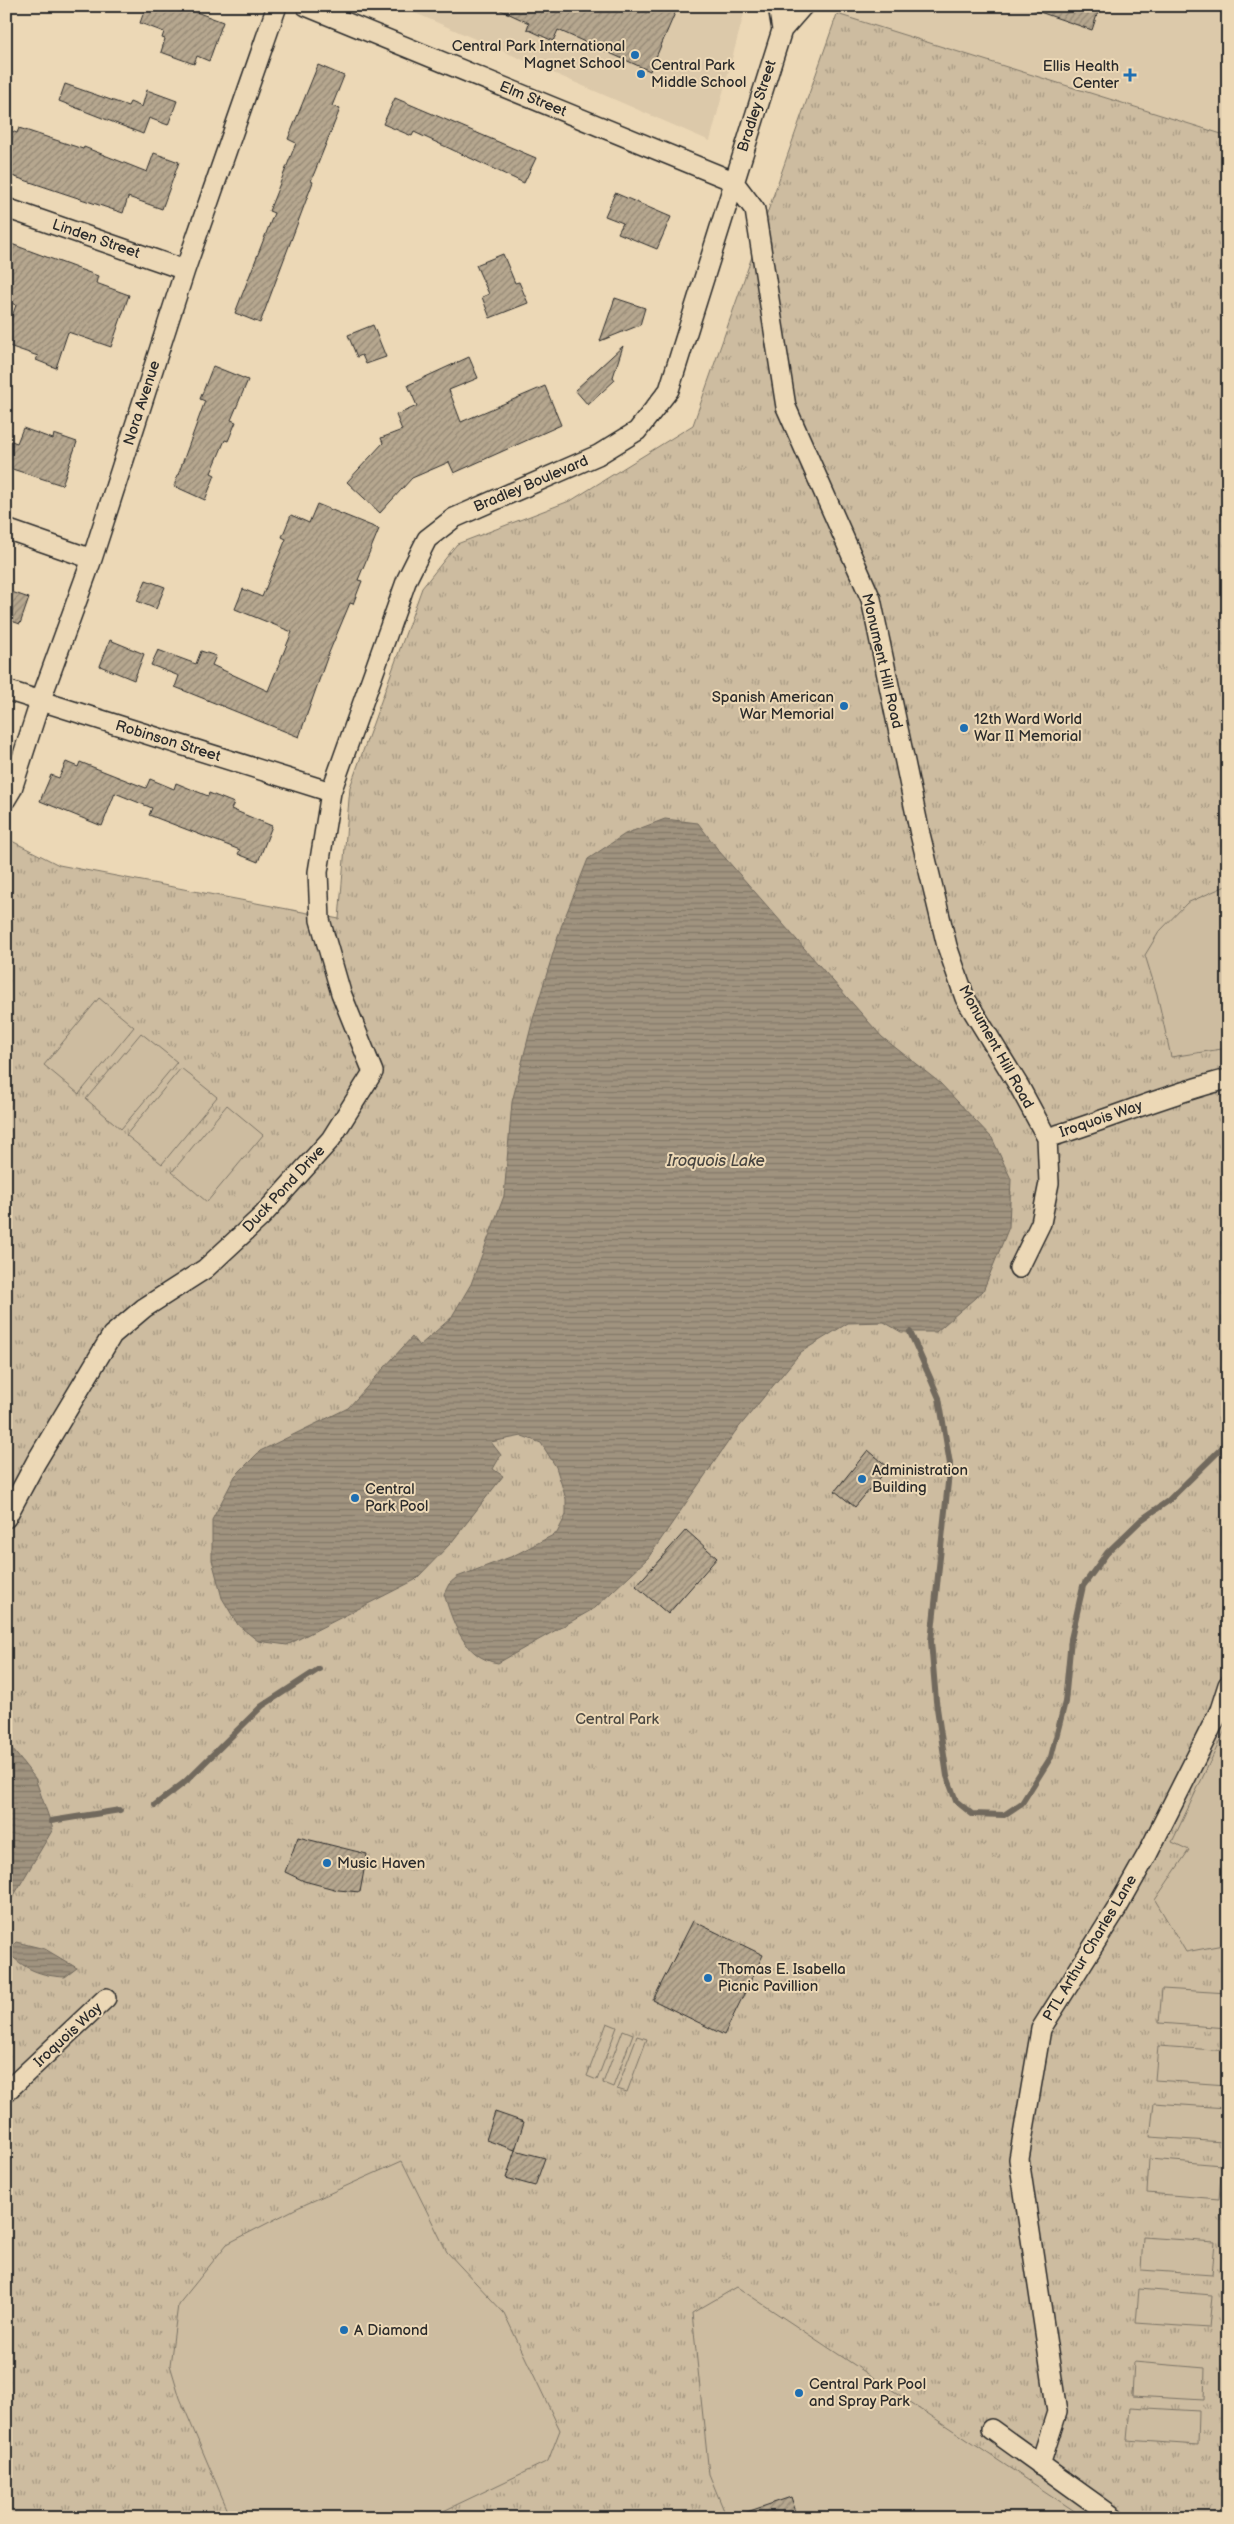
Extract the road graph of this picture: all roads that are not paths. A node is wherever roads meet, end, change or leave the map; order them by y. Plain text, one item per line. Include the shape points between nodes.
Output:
1 (276, 6) edge
2 (306, 6) edge
3 (778, 6) edge
4 (803, 6) edge
5 (782, 30) junction
6 (733, 181) junction
7 (6, 208) edge
8 (185, 270) junction
9 (6, 529) edge
10 (92, 559) junction
11 (6, 690) edge
12 (40, 702) junction
13 (331, 792) junction
14 (6, 798) edge
15 (1228, 1079) edge
16 (1047, 1138) junction
17 (1020, 1268) dead end
18 (6, 1518) edge
19 (1228, 1685) edge
20 (106, 1998) dead end
21 (6, 2092) edge
22 (991, 2429) dead end
23 (1040, 2465) junction
24 (1115, 2518) edge

1 - 8 street, Nora Avenue
2 - 6 street, Elm Street
3 - 5 street, Bradley Street
4 - 5 street, Bradley Street
5 - 6 street, Bradley Street
6 - 13 street, Bradley Boulevard via 668,390 637,431 598,455 454,518 427,539 407,579
6 - 16 street, Monument Hill Road via 755,210 786,407 871,599 947,946 965,998
7 - 8 street, Linden Street
8 - 10 street, Nora Avenue
9 - 10 street
10 - 12 street, Nora Avenue
11 - 12 street, Robinson Street
12 - 13 street, Robinson Street
12 - 14 street, Nora Avenue via 12,789
13 - 18 street, Duck Pond Drive via 318,872 320,920 341,993 373,1072 331,1139 262,1216 205,1269 144,1308 112,1335
15 - 16 street, Iroquois Way via 1198,1086
16 - 17 street, Iroquois Way via 1049,1183 1042,1215
19 - 23 street, PTL Arthur Charles Lane via 1220,1710 1148,1853 1041,2029 1019,2158 1057,2412
20 - 21 street, Iroquois Way
22 - 23 street
23 - 24 street

